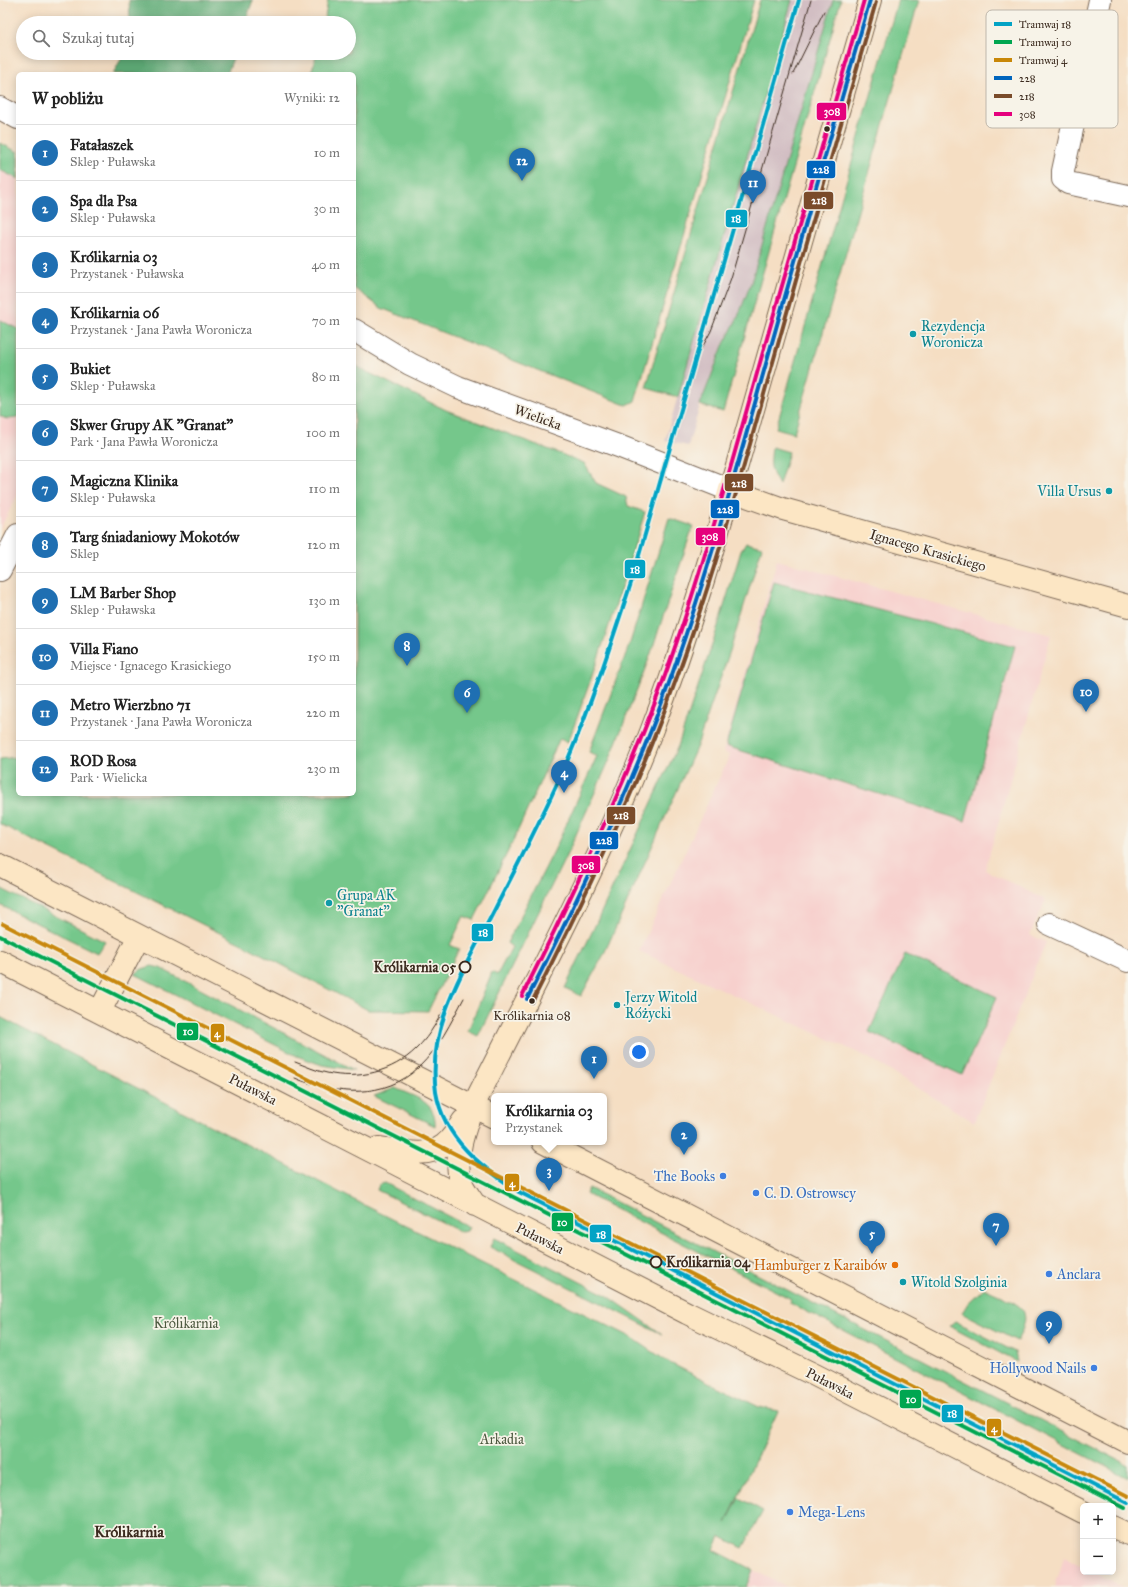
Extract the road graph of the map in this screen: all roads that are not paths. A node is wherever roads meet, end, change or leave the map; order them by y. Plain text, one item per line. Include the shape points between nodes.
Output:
1 (870, 0) edge
2 (1100, 0) edge
3 (1098, 10) edge
4 (0, 108) edge
5 (16, 117) edge
6 (1072, 128) edge
7 (1128, 196) edge
8 (356, 331) edge
9 (730, 490) junction
10 (16, 539) edge
11 (0, 570) edge
12 (1128, 606) edge
13 (0, 865) edge
14 (1049, 924) dead end
15 (139, 936) junction
16 (0, 960) edge
17 (1128, 961) edge
18 (100, 1012) junction
19 (473, 1106) junction
20 (491, 1115) edge
21 (549, 1145) edge
22 (365, 1147) junction
23 (475, 1205) junction
24 (1128, 1442) edge
25 (1080, 1510) edge
26 (1116, 1528) edge
27 (1128, 1534) edge

1 - 9 main road
2 - 3 street
4 - 5 street
6 - 7 street via 1062,171 1063,179 1068,183
8 - 9 street, Wielicka via 410,364 458,387
9 - 12 main road, Ignacego Krasickiego via 783,509
9 - 19 main road via 677,660 615,818
10 - 11 street
13 - 15 main road
14 - 17 street
15 - 18 main road
15 - 19 main road
16 - 18 main road, Puławska
18 - 22 main road, Puławska
19 - 20 main road
19 - 22 main road via 450,1140 436,1150 421,1153
19 - 23 main road via 460,1146 459,1162 461,1182
21 - 24 main road
22 - 23 main road, Puławska
23 - 25 main road, Puławska
26 - 27 main road

